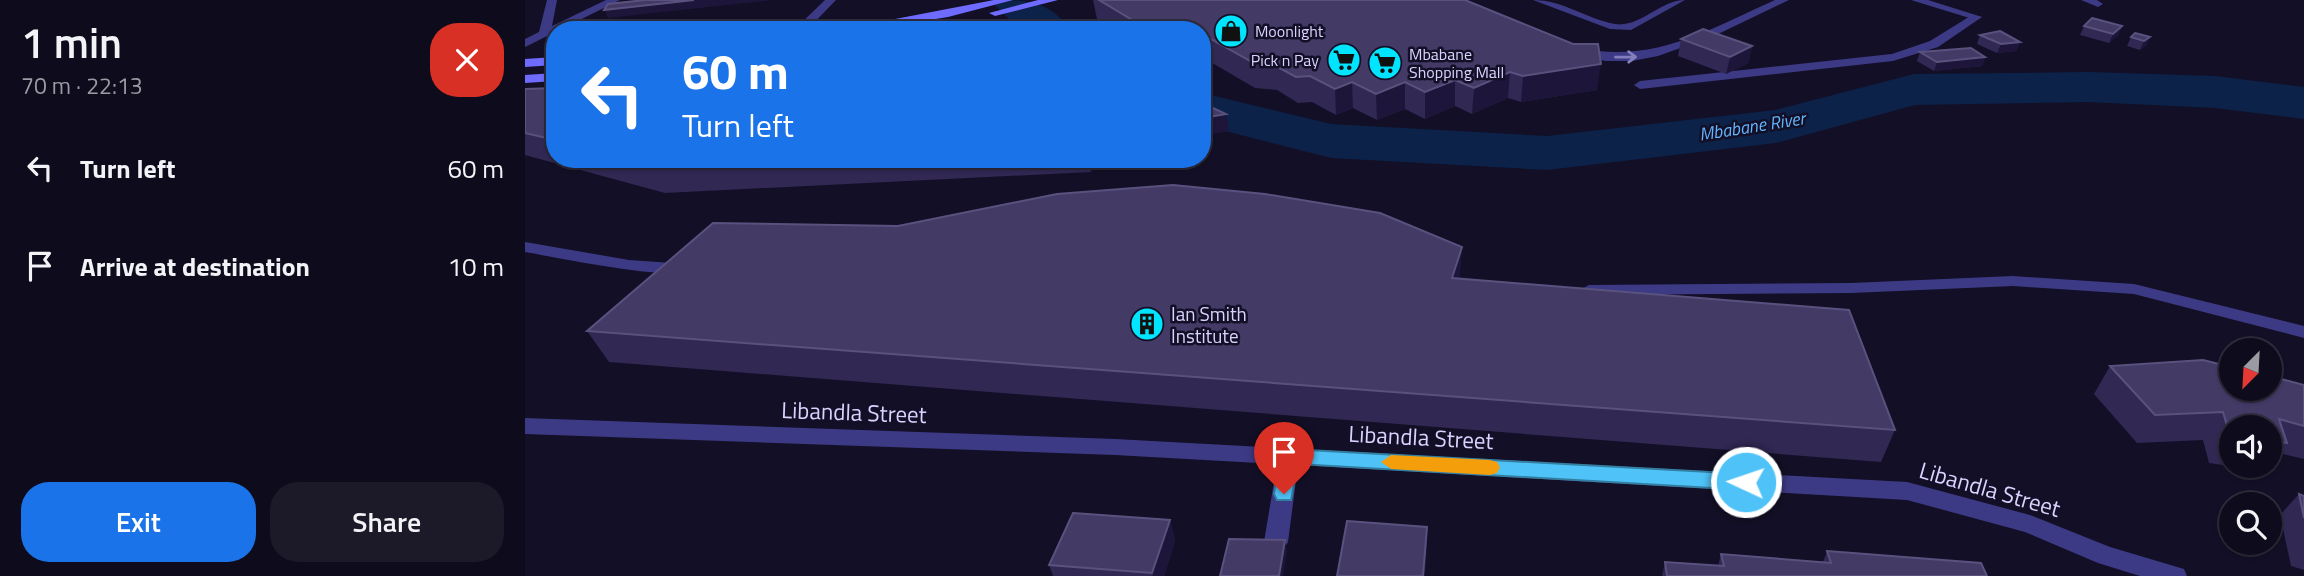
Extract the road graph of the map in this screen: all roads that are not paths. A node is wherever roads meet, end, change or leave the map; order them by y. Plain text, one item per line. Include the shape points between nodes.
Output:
1 (552, 0) edge
2 (615, 0) edge
3 (831, 0) edge
4 (1008, 0) edge
5 (1053, 0) edge
6 (1538, 0) edge
7 (1680, 0) edge
8 (1784, 0) edge
9 (1916, 0) edge
10 (547, 21) edge
11 (571, 21) edge
12 (809, 21) edge
13 (902, 21) edge
14 (958, 21) edge
15 (546, 26) edge
16 (544, 34) joint
17 (525, 43) edge
18 (1569, 48) edge
19 (546, 62) edge
20 (525, 64) edge
21 (546, 78) edge
22 (525, 79) edge
23 (1640, 85) dead end
24 (525, 247) edge
25 (710, 270) edge
26 (1577, 290) edge
27 (2304, 332) edge
28 (525, 426) edge
29 (1289, 456) junction
30 (1276, 542) edge
31 (2175, 576) edge

1 - 10 street
2 - 11 street
3 - 12 street
4 - 13 main road
5 - 14 main road
6 - 7 street via 1622,27 1631,27
18 -> 8 street via 1601,57 1638,57 1707,34
9 - 23 street via 1976,17 1934,44 1893,57
15 - 16 street
16 - 17 street
19 - 20 main road
21 - 22 main road
24 - 25 street via 629,265
26 - 27 street via 1851,288 2013,281 2134,289
28 - 29 street, Libandla Street
29 - 30 street
29 - 31 street, Libandla Street via 1907,491 2030,524 2106,556

